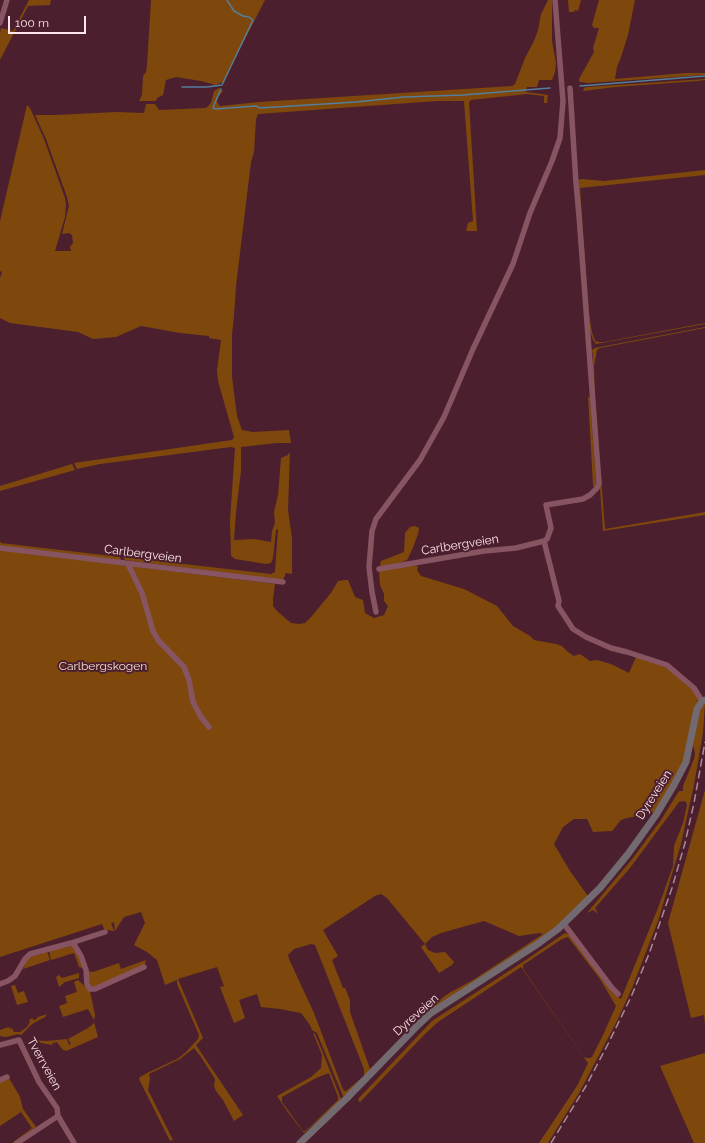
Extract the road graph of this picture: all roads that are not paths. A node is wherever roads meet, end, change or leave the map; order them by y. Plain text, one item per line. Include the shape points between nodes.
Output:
1 (7, 0) edge
2 (555, 0) edge
3 (0, 23) edge
4 (570, 88) dead end
5 (544, 541) junction
6 (0, 548) edge
7 (128, 564) junction
8 (379, 569) dead end
9 (283, 582) dead end
10 (376, 612) dead end
11 (703, 701) edge
12 (209, 727) dead end
13 (564, 924) junction
14 (105, 932) dead end
15 (71, 942) junction
16 (144, 967) dead end
17 (0, 984) edge
18 (618, 994) dead end
19 (0, 1045) edge
20 (8, 1077) dead end
21 (0, 1080) edge
22 (58, 1116) junction
23 (17, 1143) edge
24 (74, 1143) edge
25 (300, 1143) edge

1 - 3 street
2 - 10 street via 563,101 560,138 512,264 444,417 420,460 376,519 372,532 369,567
4 - 5 street via 598,483 596,490 583,499 546,505 551,528
5 - 8 street, Carlbergveien via 516,548
5 - 11 street via 558,606 573,629 612,648 667,665 694,688
6 - 7 street, Carlbergveien
7 - 9 street, Carlbergveien
7 - 12 street via 142,593 155,636 184,667 193,702
11 - 13 main road, Dyreveien via 697,709 686,762 671,791 628,854 600,888
13 - 18 street
13 - 25 main road, Dyreveien via 431,1013
14 - 15 street
15 - 16 street via 86,970 86,984 90,989
15 - 17 street via 30,954 15,976
19 - 22 street, Tverrveien via 19,1040 39,1082 57,1108
20 - 21 street
22 - 23 street
22 - 24 street

